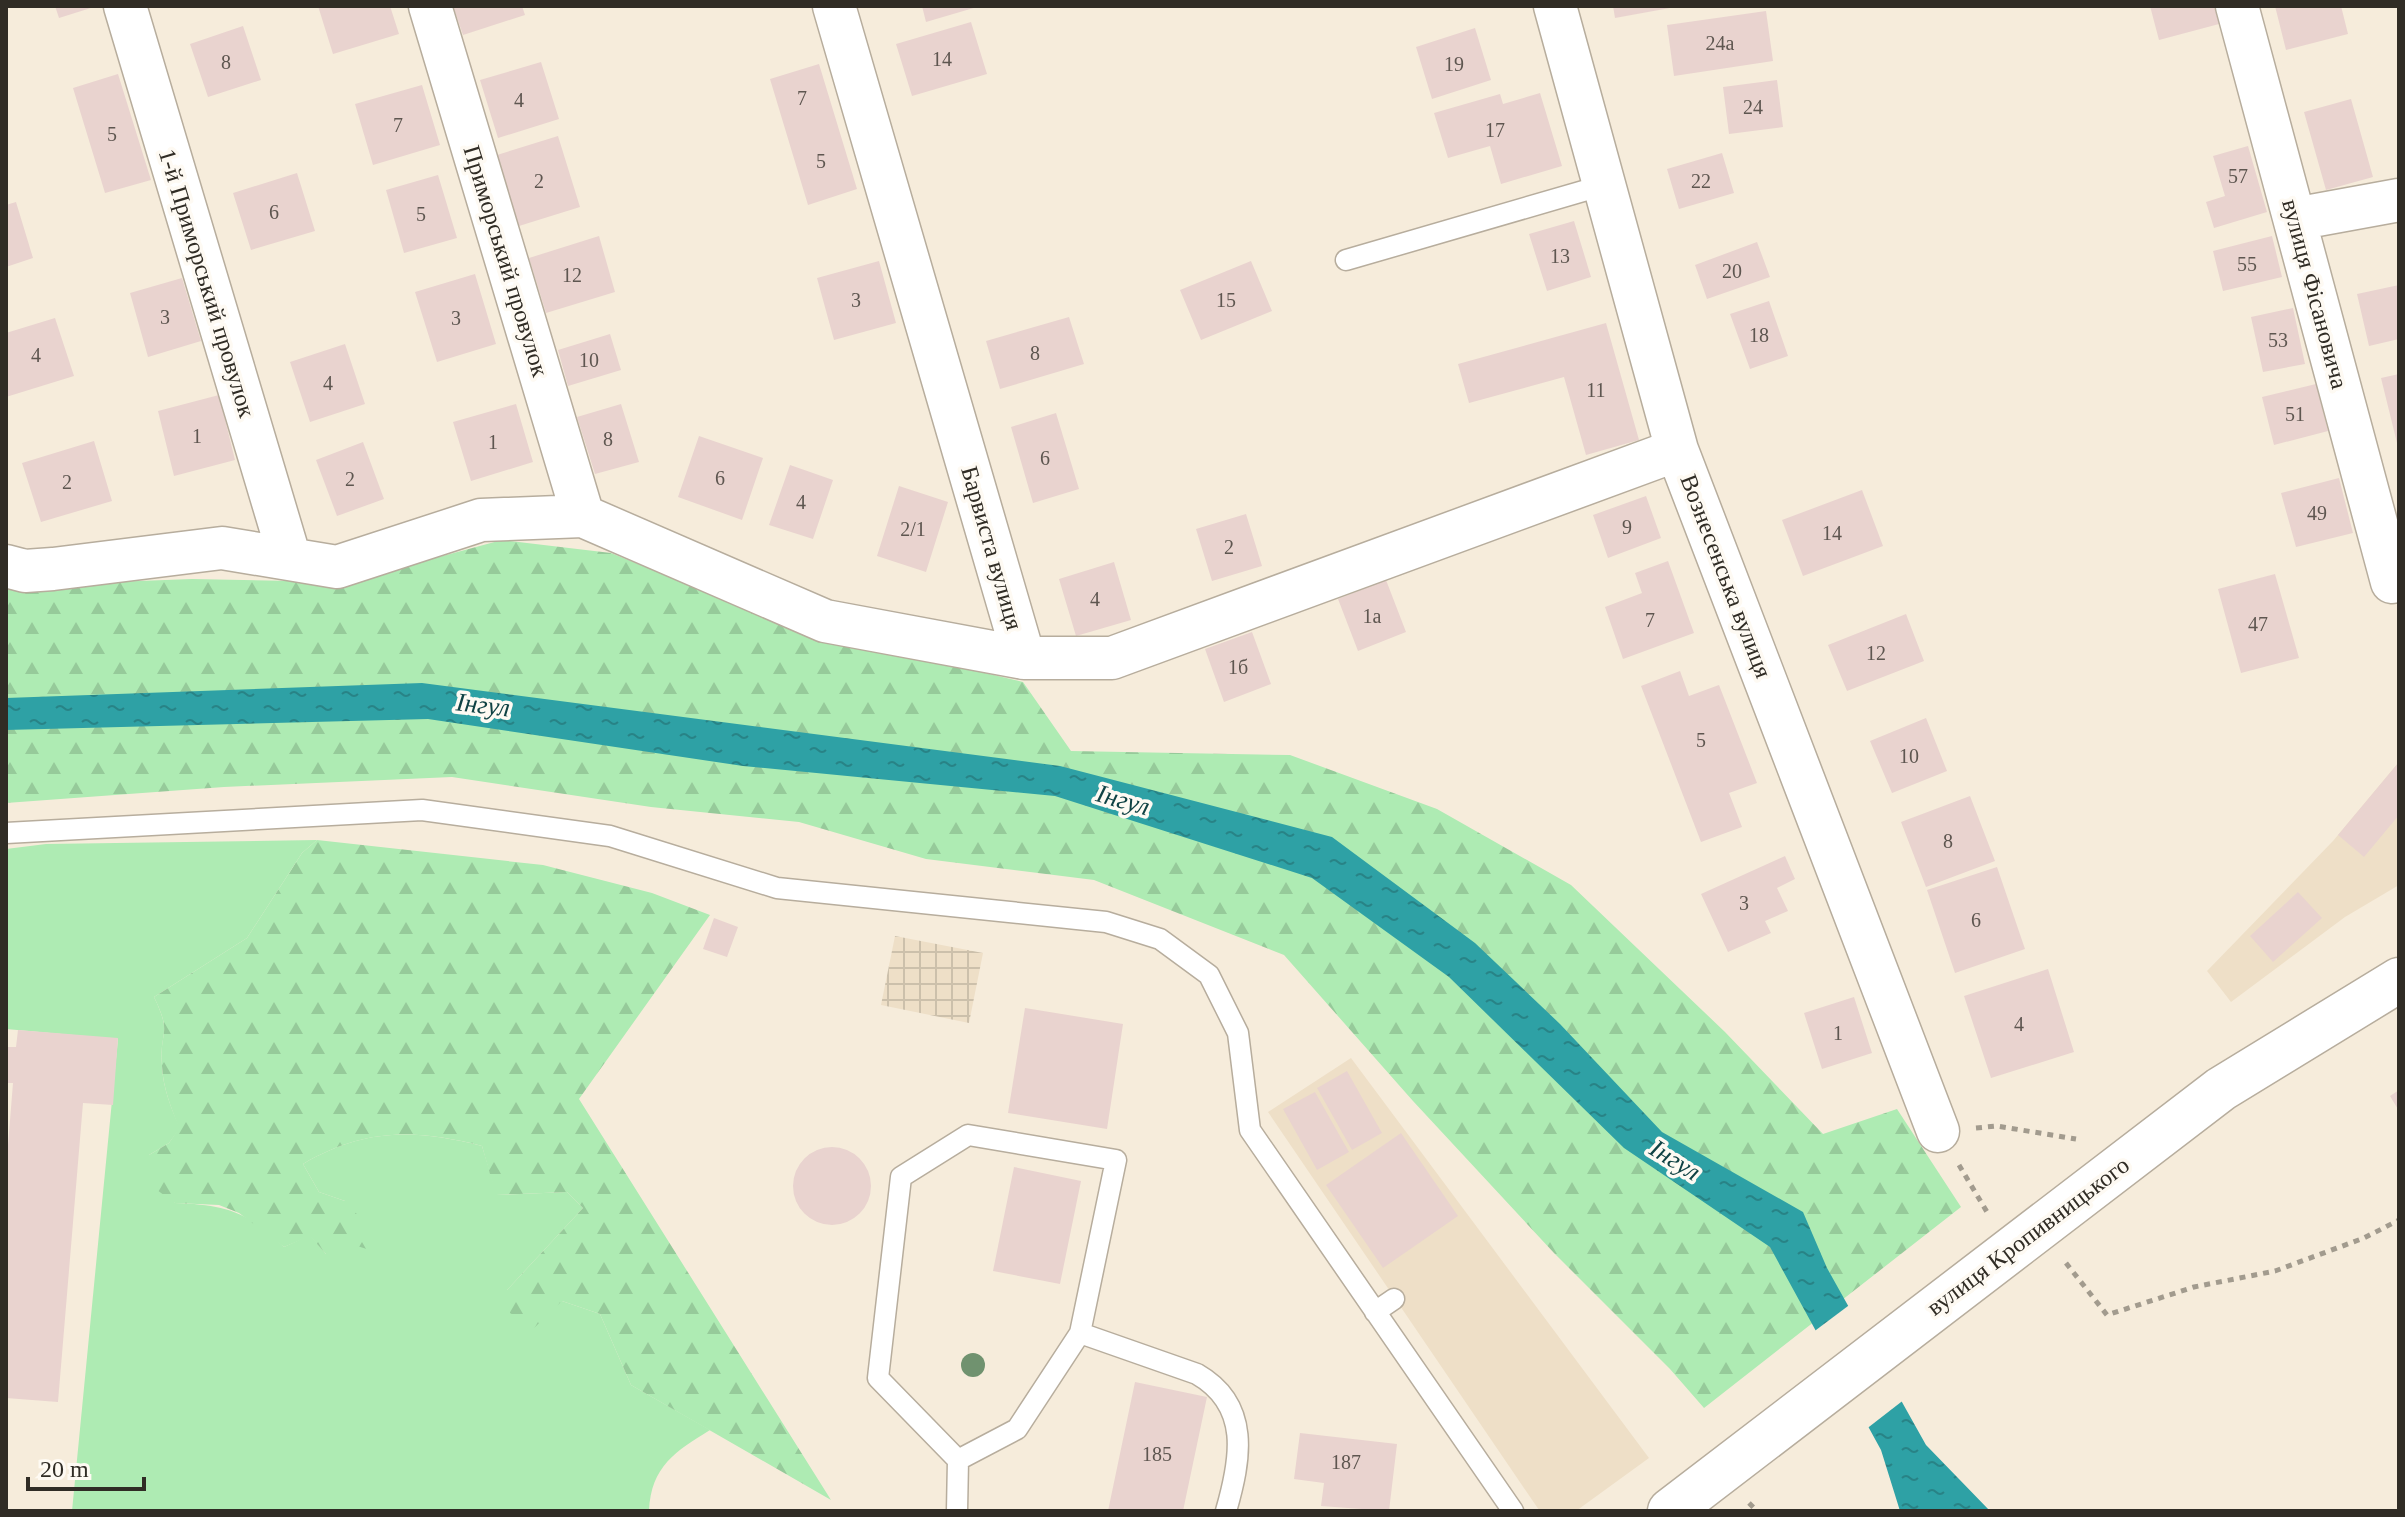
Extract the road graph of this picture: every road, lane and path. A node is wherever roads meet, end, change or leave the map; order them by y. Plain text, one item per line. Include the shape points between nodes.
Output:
1 (125, 6) edge
2 (430, 6) edge
3 (834, 6) edge
4 (1555, 6) edge
5 (2237, 6) edge
6 (1604, 185) junction
7 (2399, 200) edge
8 (2295, 219) junction
9 (1346, 260) dead end
10 (1677, 450) junction
11 (583, 516) junction
12 (290, 559) junction
13 (16, 569) edge
14 (2392, 582) dead end
15 (1024, 658) junction
16 (6, 833) edge
17 (2399, 980) edge
18 (1938, 1131) junction
19 (2076, 1139) dead end
20 (1987, 1212) dead end
21 (2399, 1220) edge
22 (2066, 1263) dead end
23 (1394, 1299) dead end
24 (1375, 1312) junction
25 (1080, 1333) junction
26 (958, 1460) junction
27 (1749, 1502) dead end
28 (957, 1511) edge
29 (1226, 1511) edge
30 (1513, 1511) edge
31 (1670, 1511) edge
32 (1757, 1511) edge

1 - 12 street, 1-й Приморський провулок
2 - 11 street, Приморський провулок
3 - 15 street, Барвиста вулиця
4 - 6 street, Вознесенська вулиця
5 - 8 street, вулиця Фісановича
6 - 9 lane
6 - 10 street, Вознесенська вулиця
7 - 8 street
8 - 14 street, вулиця Фісановича
10 - 15 street, Барвиста вулиця via 1112,658
10 - 18 street, Вознесенська вулиця
11 - 12 street via 481,520 337,567
11 - 15 street via 825,621
12 - 13 street via 222,548
16 - 24 lane via 422,810 610,836 777,888 1106,922 1160,939 1209,975 1238,1033 1250,1130
17 - 31 main road, вулиця Кропивницького via 2221,1089
18 - 19 path via 1997,1126
18 - 20 path
21 - 22 path via 2275,1271 2194,1287 2107,1315
23 - 24 lane
24 - 30 lane
25 - 26 lane via 1017,1429
25 - 26 lane via 1116,1160 968,1135 901,1177 878,1378
25 - 29 lane via 1197,1374 1227,1398 1237,1420 1236,1476
26 - 28 lane
27 - 32 path

